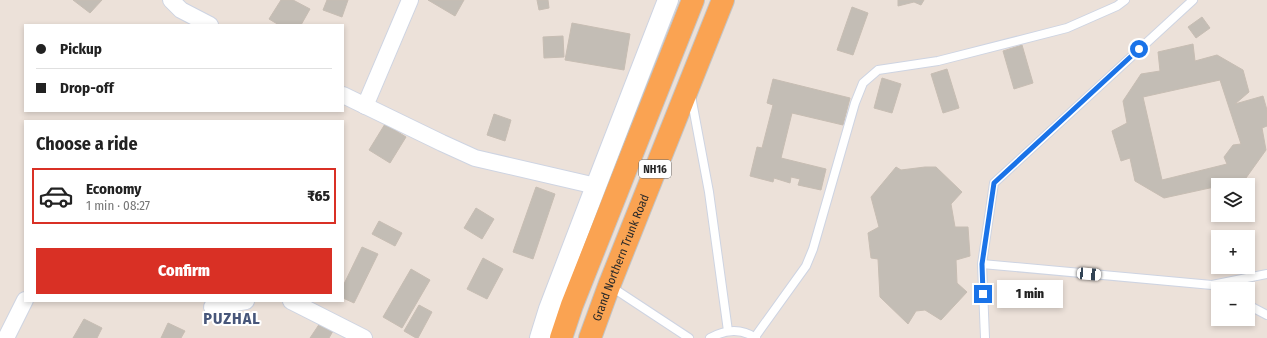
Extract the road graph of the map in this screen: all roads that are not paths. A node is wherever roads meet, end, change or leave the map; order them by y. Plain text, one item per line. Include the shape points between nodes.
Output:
1 (171, 0) edge
2 (410, 0) edge
3 (668, 0) edge
4 (693, 0) edge
5 (723, 0) edge
6 (1126, 0) edge
7 (1192, 0) edge
8 (208, 24) edge
9 (689, 85) junction
10 (344, 96) edge
11 (365, 106) junction
12 (596, 186) junction
13 (982, 264) junction
14 (1267, 274) edge
15 (1236, 282) edge
16 (609, 286) junction
17 (1211, 287) edge
18 (24, 302) edge
19 (240, 302) edge
20 (293, 302) edge
21 (212, 307) dead end
22 (1255, 309) edge
23 (1267, 315) edge
24 (728, 331) junction
25 (6, 338) edge
26 (364, 338) edge
27 (540, 338) edge
28 (561, 338) edge
29 (590, 338) edge
30 (689, 338) edge
31 (710, 338) edge
32 (755, 338) edge
33 (985, 338) edge

1 - 8 street via 181,10
2 - 11 street
3 - 12 street
4 - 28 highway, NH16 via 572,304
5 - 9 highway, Grand Northern Trunk Road / NH16
6 - 32 lane via 1068,28 938,62 878,70 863,83 806,266
7 - 13 lane via 994,183
9 - 16 highway, Grand Northern Trunk Road / NH16
9 - 24 lane via 709,192
10 - 11 street
11 - 12 street via 475,158
12 - 27 street
13 - 17 lane
13 - 33 lane
14 - 15 lane
16 - 29 highway, Grand Northern Trunk Road / NH16
16 - 30 lane
18 - 25 street
19 - 21 street
20 - 26 street
22 - 23 lane
24 - 31 lane
24 - 32 lane via 737,330

